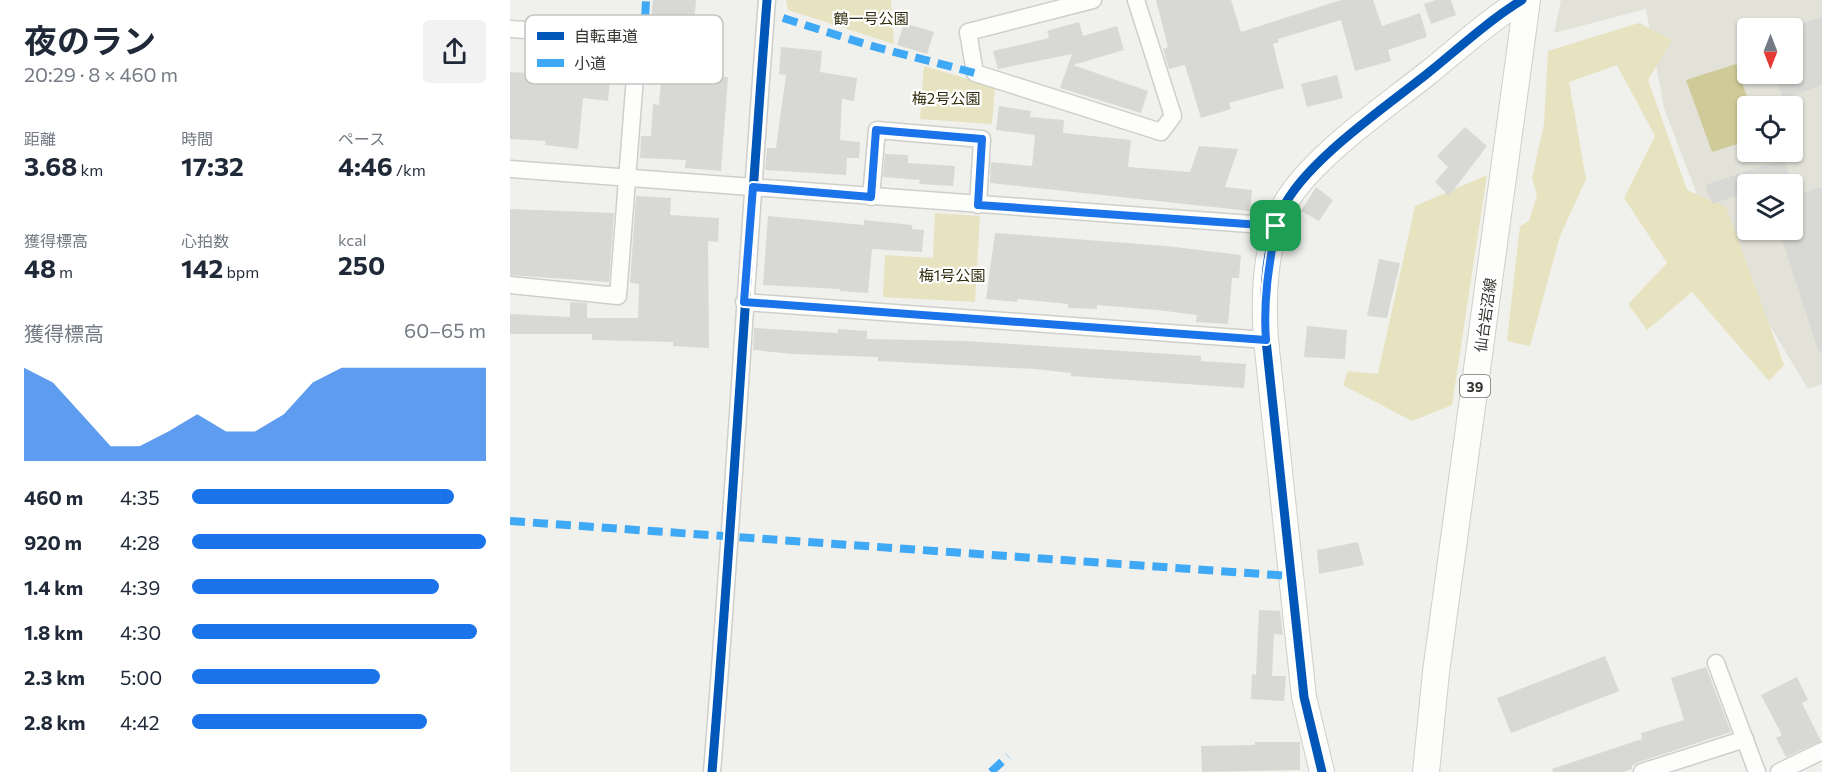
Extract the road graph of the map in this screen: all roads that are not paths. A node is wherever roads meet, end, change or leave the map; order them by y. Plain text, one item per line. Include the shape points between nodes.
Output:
1 (767, 0) edge
2 (1136, 0) edge
3 (1522, 0) edge
4 (1527, 0) edge
5 (1083, 1) edge
6 (510, 29) edge
7 (525, 30) edge
8 (634, 84) edge
9 (510, 169) edge
10 (627, 179) junction
11 (753, 187) junction
12 (871, 197) junction
13 (978, 205) junction
14 (1276, 226) junction
15 (510, 285) edge
16 (744, 302) junction
17 (1266, 340) junction
18 (1716, 663) dead end
19 (1744, 739) junction
20 (1822, 751) edge
21 (712, 772) edge
22 (1322, 772) edge
23 (1426, 772) edge
24 (1642, 772) edge
25 (1757, 772) edge
26 (1779, 772) edge

1 - 11 street
2 - 5 street via 1173,116 1161,132 975,73 968,32
3 - 14 street via 1356,130 1304,177
4 - 23 main road, 仙台岩沼線 / 39 via 1436,672
6 - 7 street
8 - 10 street
9 - 10 street
10 - 11 street
10 - 15 street via 618,296
11 - 12 street
11 - 16 street
12 - 13 street
12 - 13 street via 876,130 982,139
13 - 14 street
14 - 17 street via 1266,282
16 - 17 street
16 - 21 street
17 - 22 street via 1304,697
18 - 19 street
19 - 24 street
19 - 25 street
20 - 26 street

